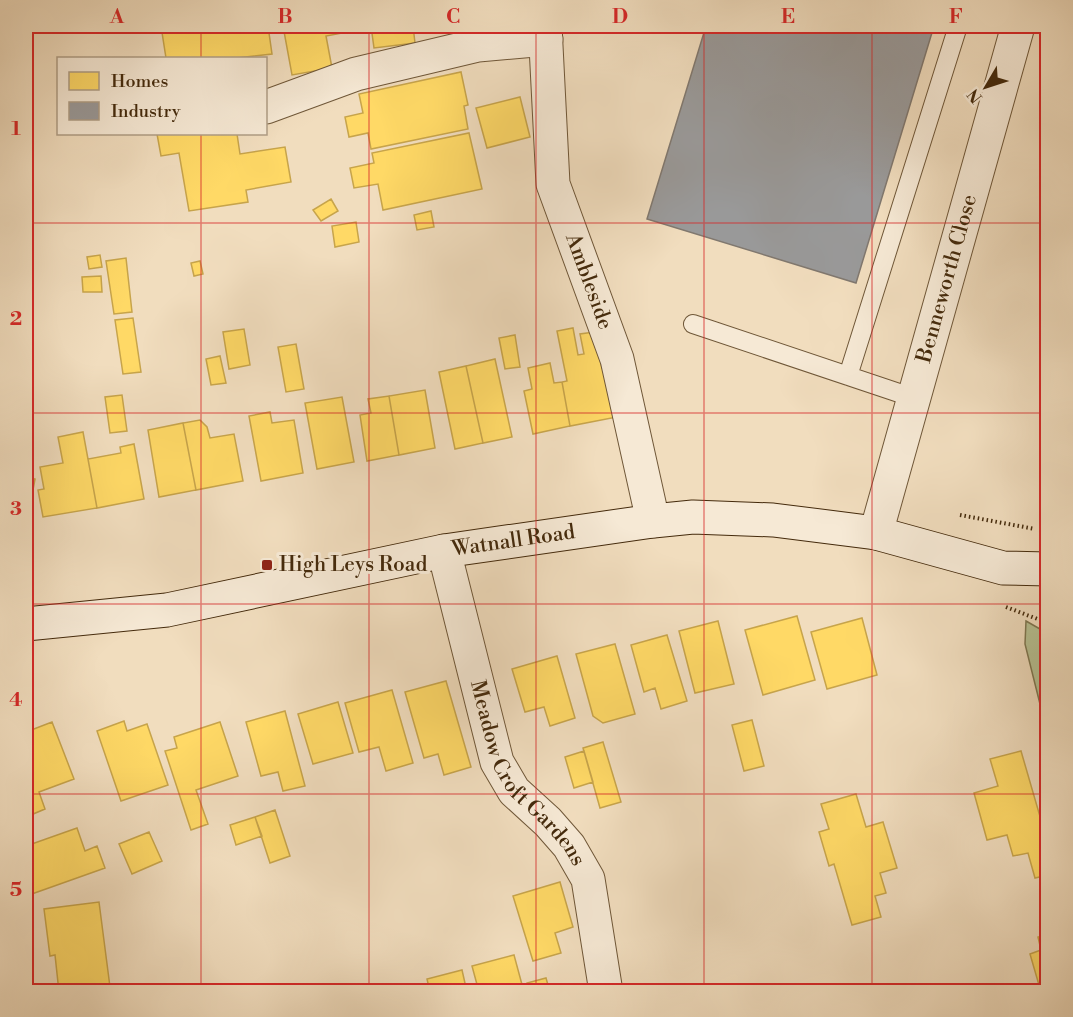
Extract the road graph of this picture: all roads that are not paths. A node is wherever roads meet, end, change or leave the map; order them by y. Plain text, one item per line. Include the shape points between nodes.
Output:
1 (958, 26) edge
2 (1018, 26) edge
3 (546, 32) edge
4 (267, 107) edge
5 (693, 324) dead end
6 (848, 376) junction
7 (914, 398) junction
8 (653, 521) junction
9 (876, 533) junction
10 (444, 551) junction
11 (1003, 568) junction
12 (1047, 569) edge
13 (1047, 592) edge
14 (26, 624) edge
15 (606, 992) edge

1 - 6 lane
2 - 7 street, Benneworth Close
3 - 4 street, Ambleside via 356,74
3 - 8 street, Ambleside via 553,184 617,359
5 - 6 lane
6 - 7 lane
7 - 9 street, Benneworth Close
8 - 9 street, Watnall Road via 693,517 773,520
8 - 10 street, Watnall Road
9 - 11 street, Watnall Road
10 - 14 street, Watnall Road via 167,610
10 - 15 street, Meadow Croft Gardens via 497,762 514,791 569,846 588,879
11 - 12 street, Watnall Road
11 - 13 street, Watnall Road

